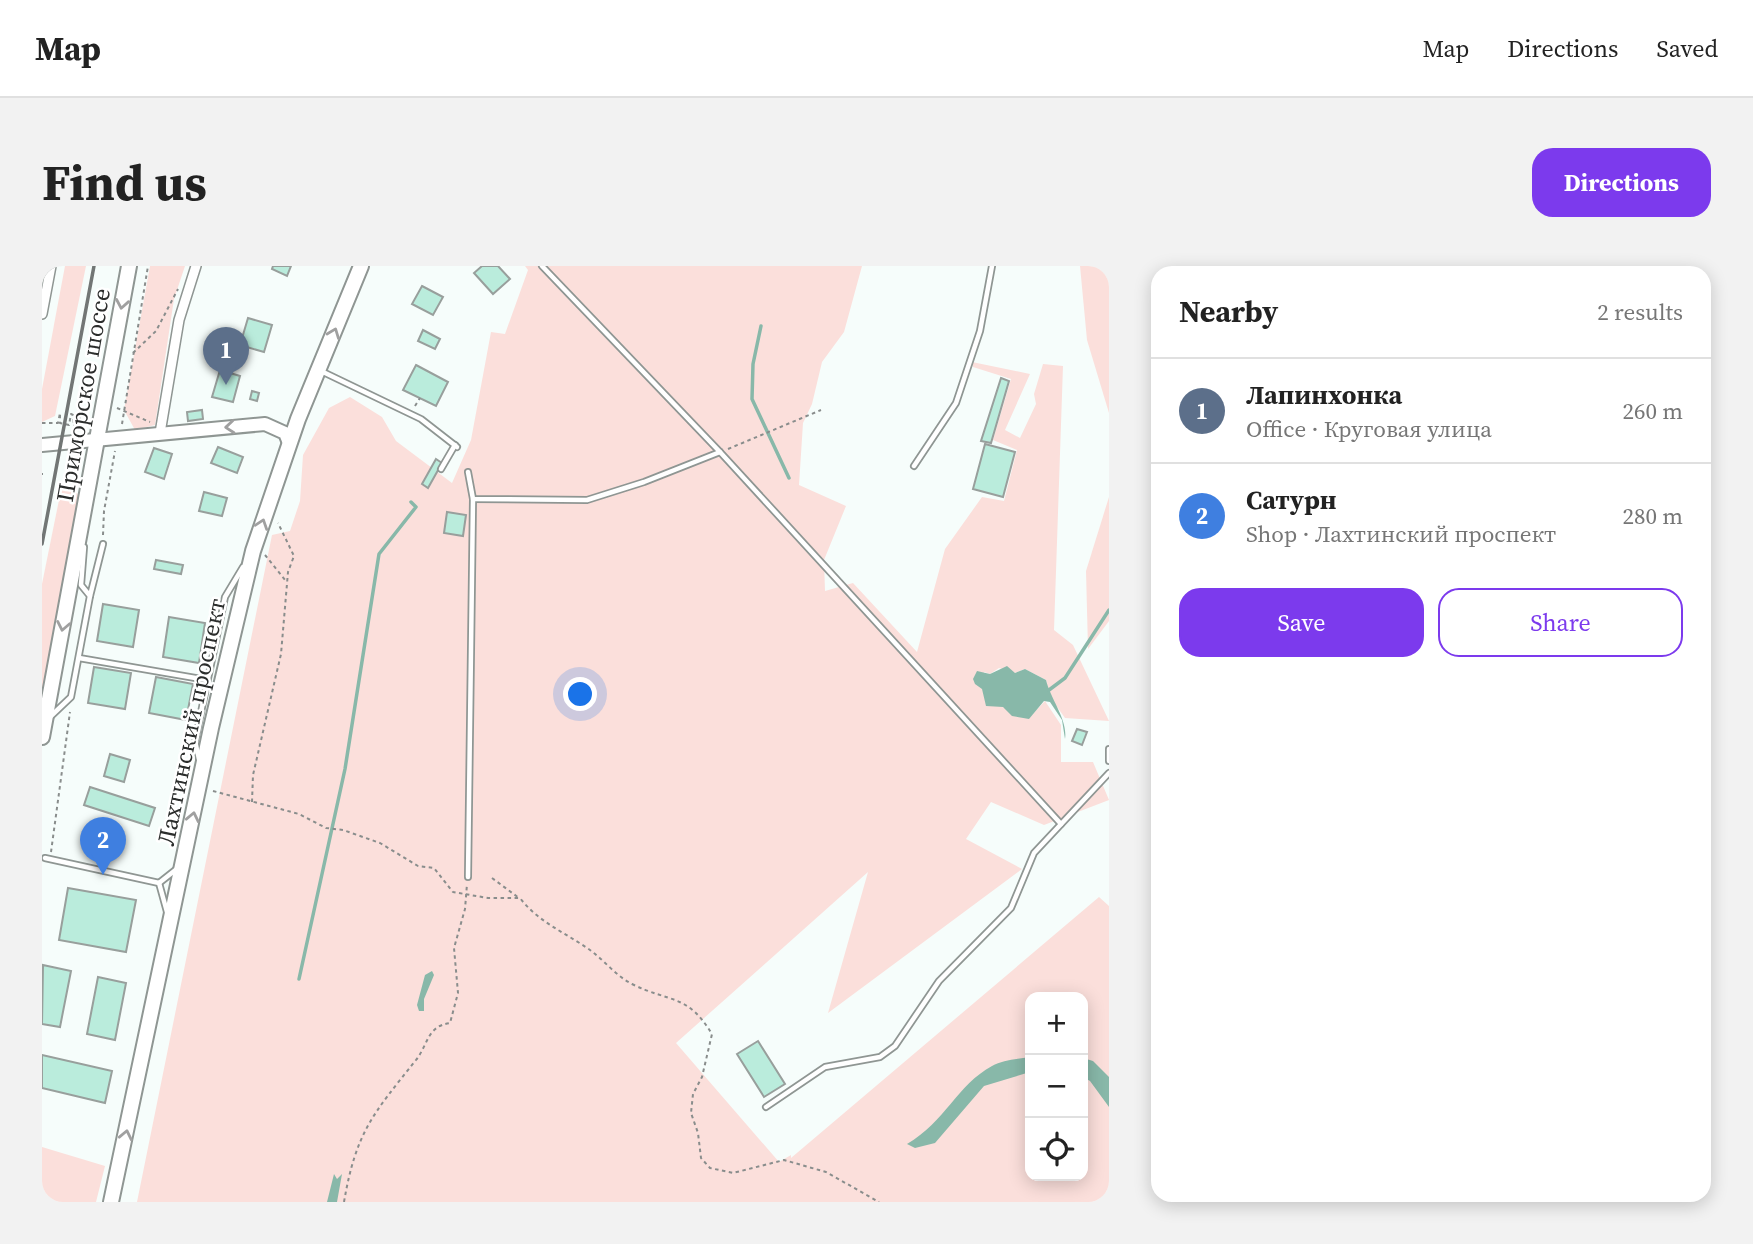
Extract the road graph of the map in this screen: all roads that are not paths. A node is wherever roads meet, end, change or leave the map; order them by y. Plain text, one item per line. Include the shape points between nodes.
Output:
1 (129, 266) edge
2 (361, 266) edge
3 (542, 266) edge
4 (992, 266) edge
5 (48, 267) edge
6 (196, 267) edge
7 (42, 314) edge
8 (319, 370) junction
9 (160, 430) junction
10 (97, 439) junction
11 (289, 443) junction
12 (42, 445) edge
13 (720, 452) junction
14 (914, 466) dead end
15 (441, 469) dead end
16 (468, 472) dead end
17 (473, 499) junction
18 (87, 504) junction
19 (103, 544) road end
20 (258, 553) junction
21 (90, 596) junction
22 (79, 658) junction
23 (207, 680) junction
24 (44, 721) junction
25 (42, 737) edge
26 (1109, 749) edge
27 (1109, 761) edge
28 (1109, 773) edge
29 (203, 774) junction
30 (1060, 824) junction
31 (45, 857) edge
32 (183, 864) junction
33 (468, 877) road end
34 (159, 883) junction
35 (170, 925) junction
36 (766, 1107) dead end
37 (111, 1202) edge

1 -> 10 main road, Приморское шоссе
8 -> 2 main road, Лахтинский проспект
3 - 13 lane
4 - 14 lane via 980,331 956,402
5 - 7 street
6 - 9 street via 179,320
8 - 11 main road, Лахтинский проспект
8 - 15 lane via 421,419 456,446
9 - 10 main road
11 -> 9 main road via 285,433 265,424
10 - 12 main road
10 - 18 main road, Приморское шоссе
20 -> 11 main road, Лахтинский проспект
13 - 17 lane via 587,500
13 - 30 lane
16 - 17 lane
17 - 33 lane
18 - 21 lane via 81,585
18 -> 24 main road, Приморское шоссе
19 - 21 lane
20 - 23 lane via 225,597
20 - 29 main road, Лахтинский проспект
21 - 22 lane
22 - 23 lane
22 - 24 lane via 71,697
23 - 29 lane via 195,741
24 - 25 main road, Приморское шоссе
26 - 27 lane
28 - 30 lane
32 -> 29 main road, Лахтинский проспект
30 - 36 lane via 1034,853 1011,908 939,981 895,1046 880,1058 825,1068
31 - 34 lane
32 - 34 lane
32 - 35 main road, Лахтинский проспект
34 - 35 lane
37 -> 35 main road, Лахтинский проспект

